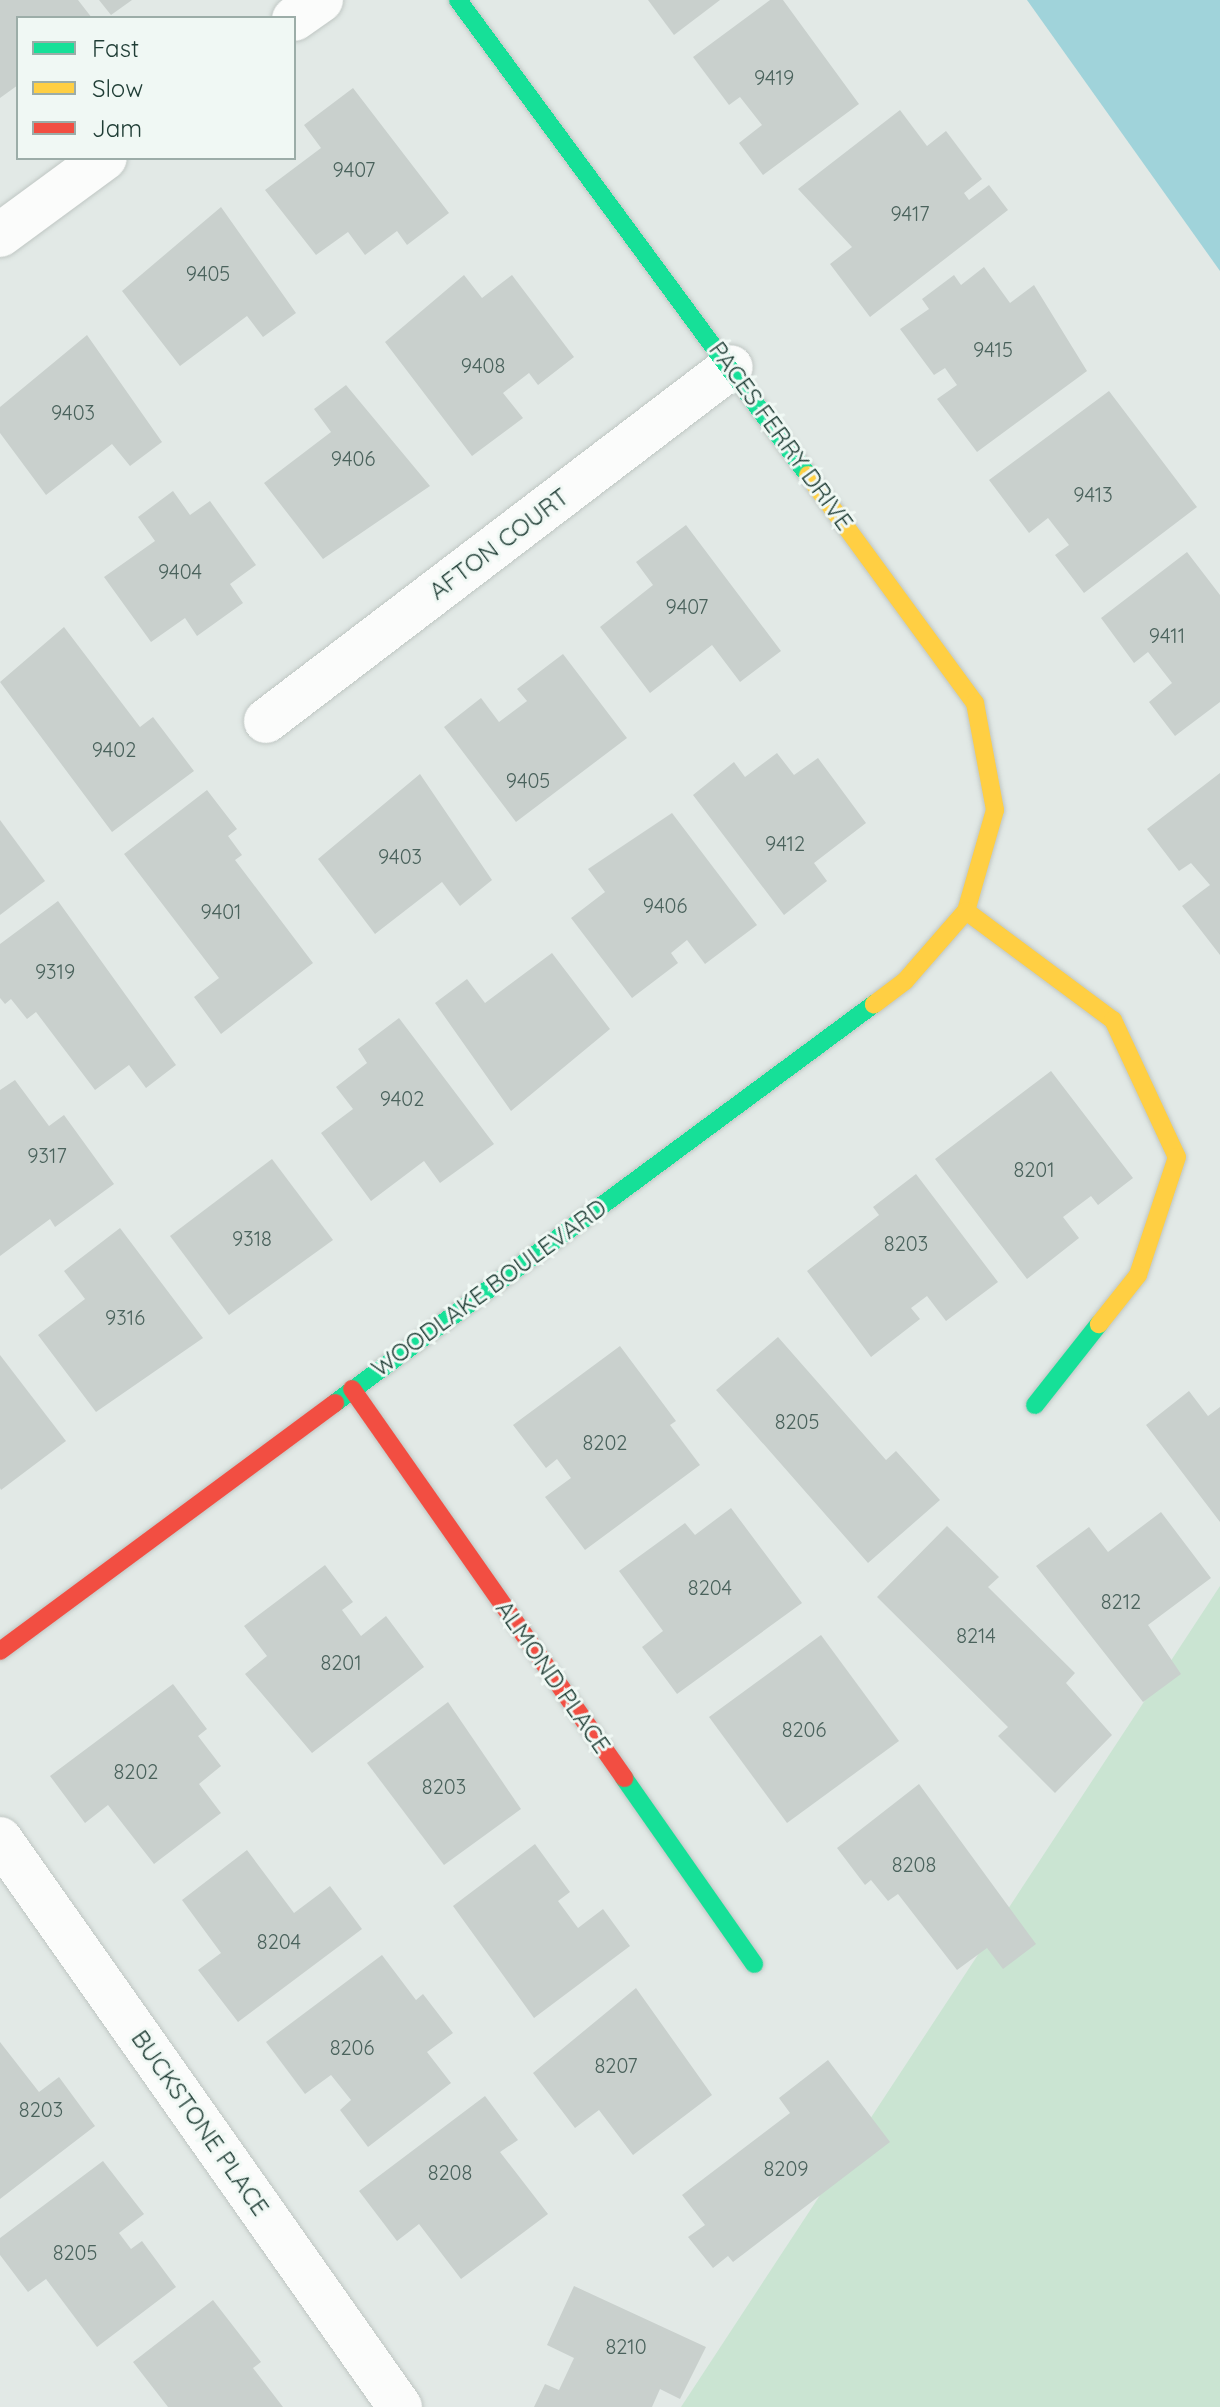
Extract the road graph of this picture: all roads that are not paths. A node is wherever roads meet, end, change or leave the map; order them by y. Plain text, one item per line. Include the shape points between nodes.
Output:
1 (321, 0) edge
2 (458, 0) edge
3 (296, 18) edge
4 (102, 160) edge
5 (0, 235) edge
6 (731, 367) junction
7 (266, 721) dead end
8 (966, 911) junction
9 (352, 1389) junction
10 (1035, 1405) dead end
11 (0, 1651) edge
12 (0, 1839) edge
13 (754, 1964) dead end
14 (400, 2407) edge

1 - 3 street
2 - 6 street, PACES FERRY DRIVE
4 - 5 street
6 - 7 street, AFTON COURT
6 - 8 street, PACES FERRY DRIVE via 975,703 995,810
8 - 9 street, WOODLAKE BOULEVARD via 905,981
8 - 10 street via 1113,1020 1177,1157 1138,1275
9 - 11 street, WOODLAKE BOULEVARD
9 - 13 street, ALMOND PLACE
12 - 14 street, BUCKSTONE PLACE

